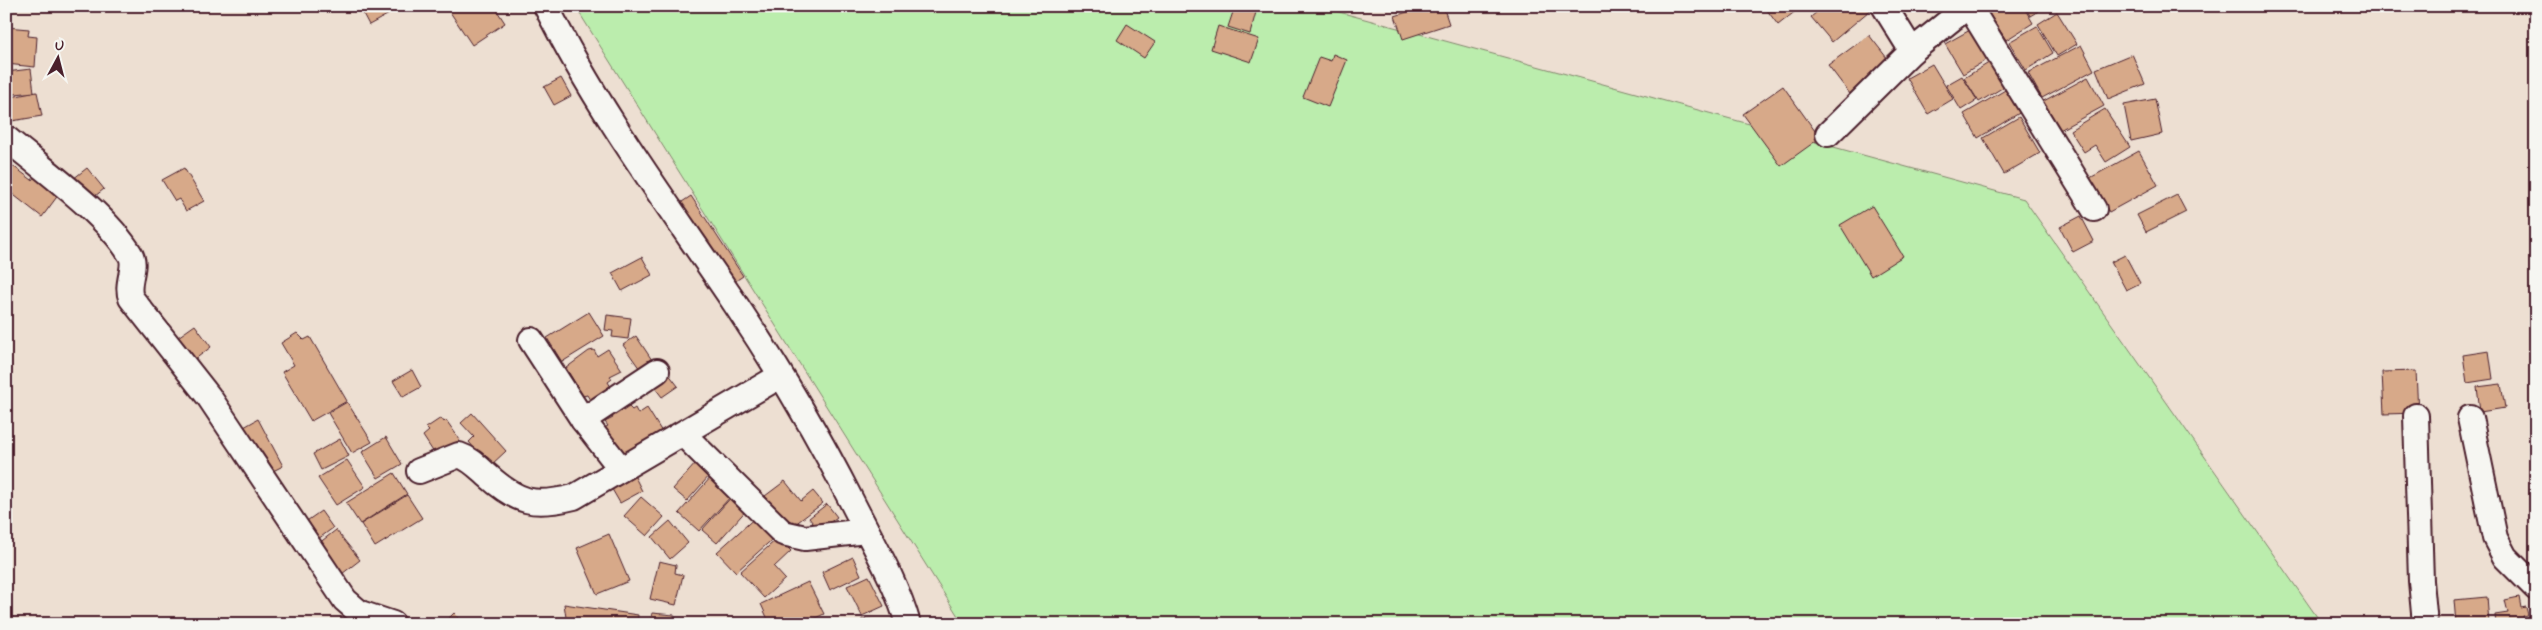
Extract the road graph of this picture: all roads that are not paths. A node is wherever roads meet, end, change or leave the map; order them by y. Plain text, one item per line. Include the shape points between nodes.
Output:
1 (546, 6) edge
2 (1884, 6) edge
3 (1969, 6) edge
4 (1912, 51) junction
5 (1828, 134) dead end
6 (6, 138) edge
7 (2094, 209) dead end
8 (531, 340) dead end
9 (657, 371) dead end
10 (780, 376) junction
11 (2416, 416) dead end
12 (2470, 418) dead end
13 (583, 420) junction
14 (683, 434) junction
15 (621, 469) junction
16 (419, 471) dead end
17 (866, 531) junction
18 (2536, 588) edge
19 (394, 624) edge
20 (908, 624) edge
21 (2425, 624) edge

1 - 10 street via 573,58 637,162 737,306
2 - 4 street
3 - 4 street
3 - 7 street
4 - 5 street
6 - 19 street via 89,208 131,254 128,291 131,298 209,397 345,600 360,613
8 - 13 street
9 - 13 street
10 - 14 street
10 - 17 street via 830,459
11 - 21 street
12 - 18 street via 2495,538 2506,557
13 - 15 street
14 - 15 street
14 - 17 street via 783,533 805,538
15 - 16 street via 574,497 548,504 528,502 513,495 467,458 458,455
17 - 20 street

